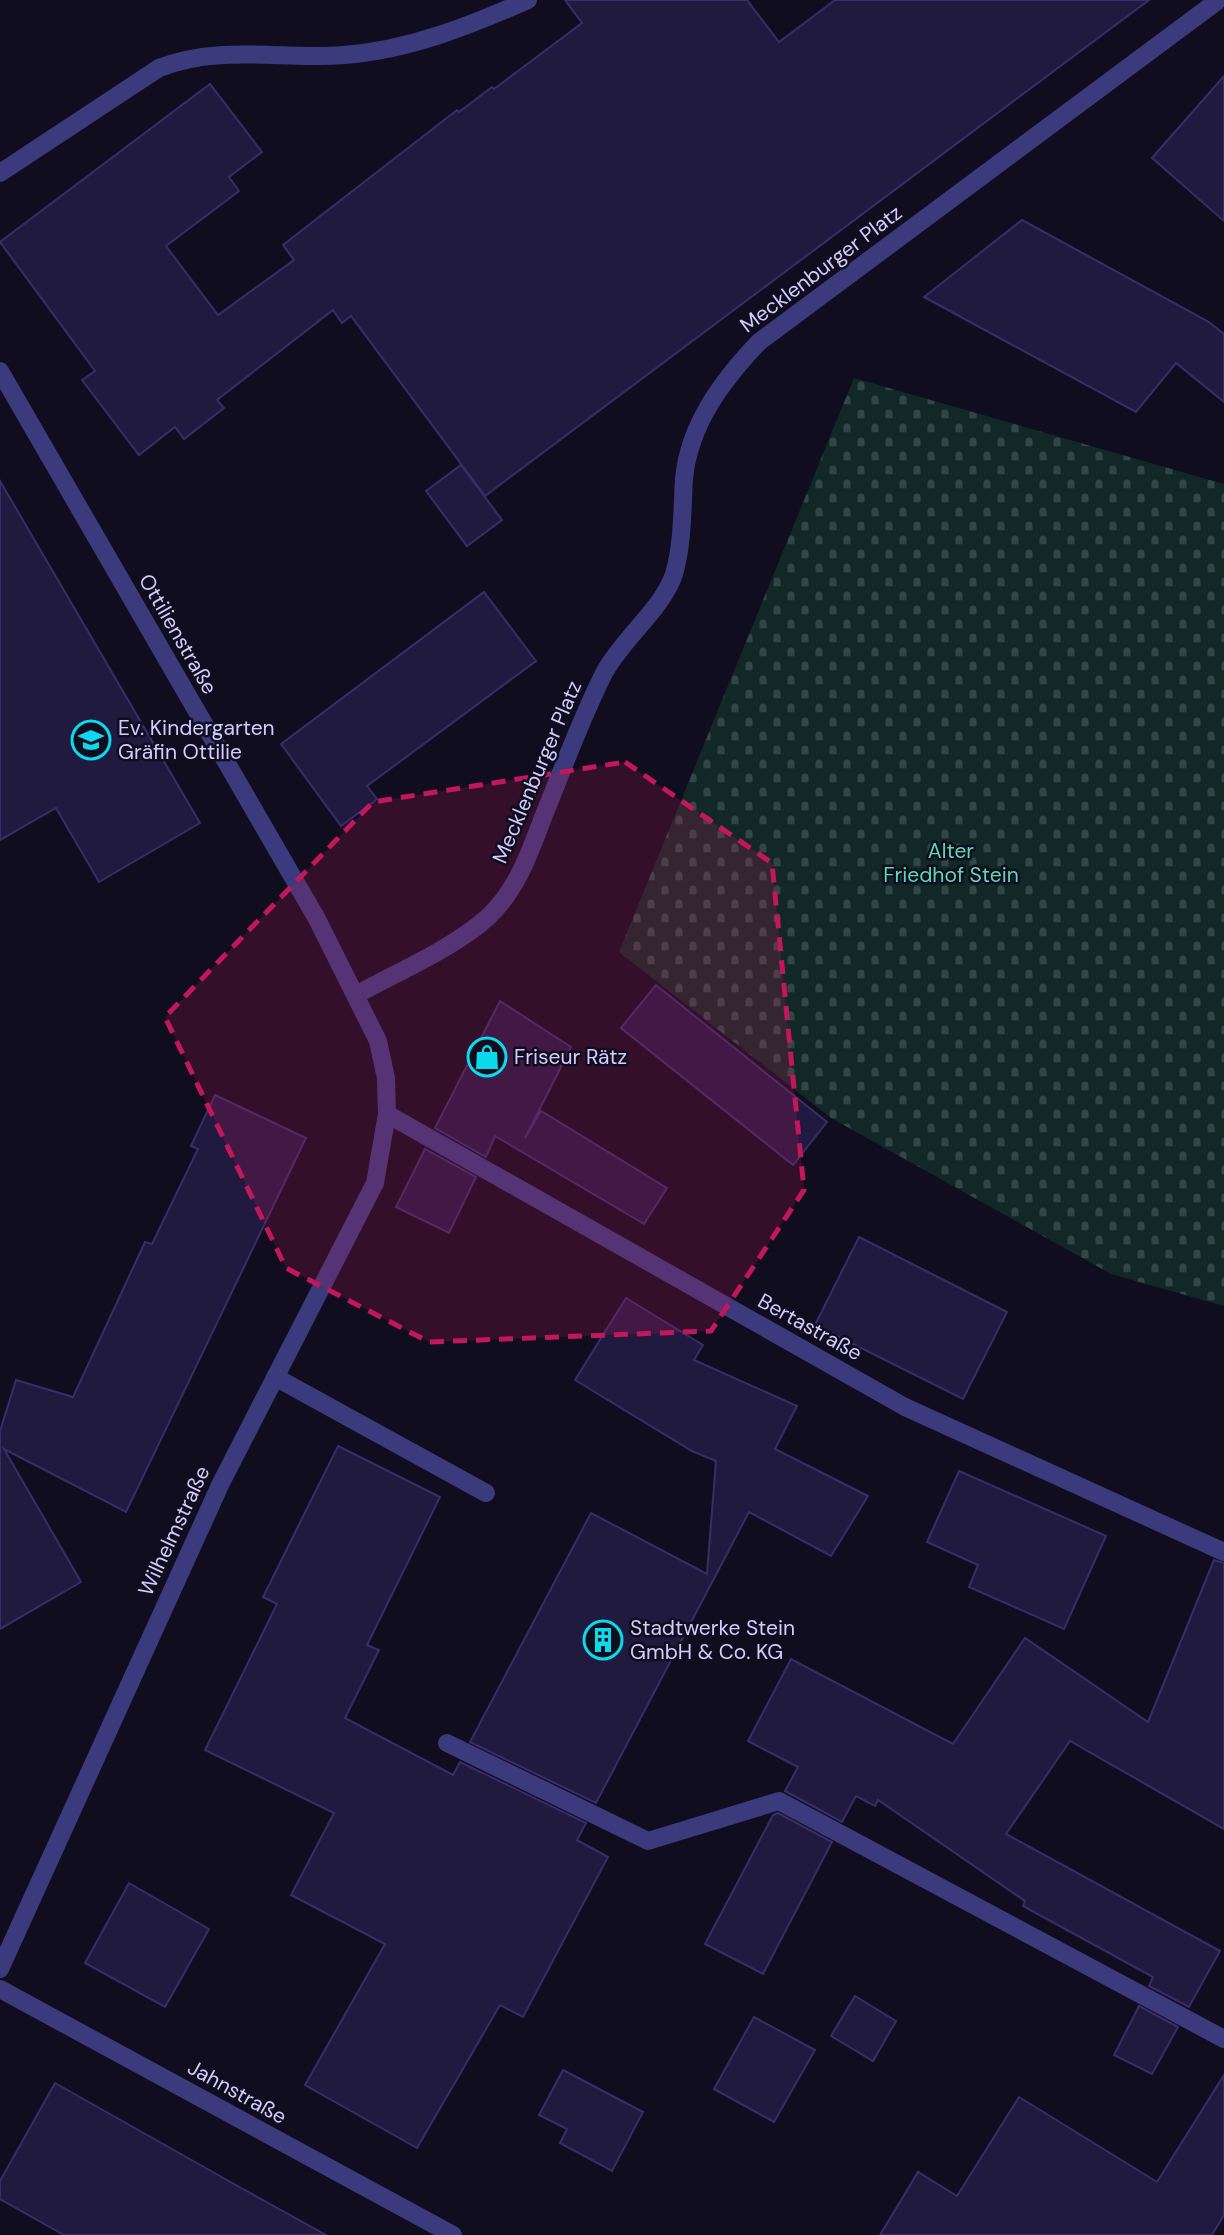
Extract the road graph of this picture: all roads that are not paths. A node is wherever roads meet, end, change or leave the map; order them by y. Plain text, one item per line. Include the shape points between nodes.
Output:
1 (528, 0) edge
2 (1218, 3) edge
3 (0, 173) edge
4 (0, 371) edge
5 (356, 995) junction
6 (387, 1114) junction
7 (275, 1377) junction
8 (486, 1493) dead end
9 (1224, 1552) edge
10 (447, 1743) dead end
11 (0, 1969) edge
12 (0, 1989) edge
13 (1224, 2039) edge
14 (453, 2235) edge

1 - 3 street via 470,26 402,46 344,55 216,53 183,59 159,68
2 - 5 street, Mecklenburger Platz via 759,342 732,371 710,402 693,440 673,577 602,678 522,870 487,918
4 - 5 street, Ottilienstraße via 317,919
5 - 6 street, Ottilienstraße via 378,1041
6 - 7 street, Wilhelmstraße via 375,1183
6 - 9 street, Bertastraße via 905,1407
7 - 8 street
7 - 11 street, Wilhelmstraße via 221,1483
10 - 13 street via 648,1841 779,1801
12 - 14 street, Jahnstraße

